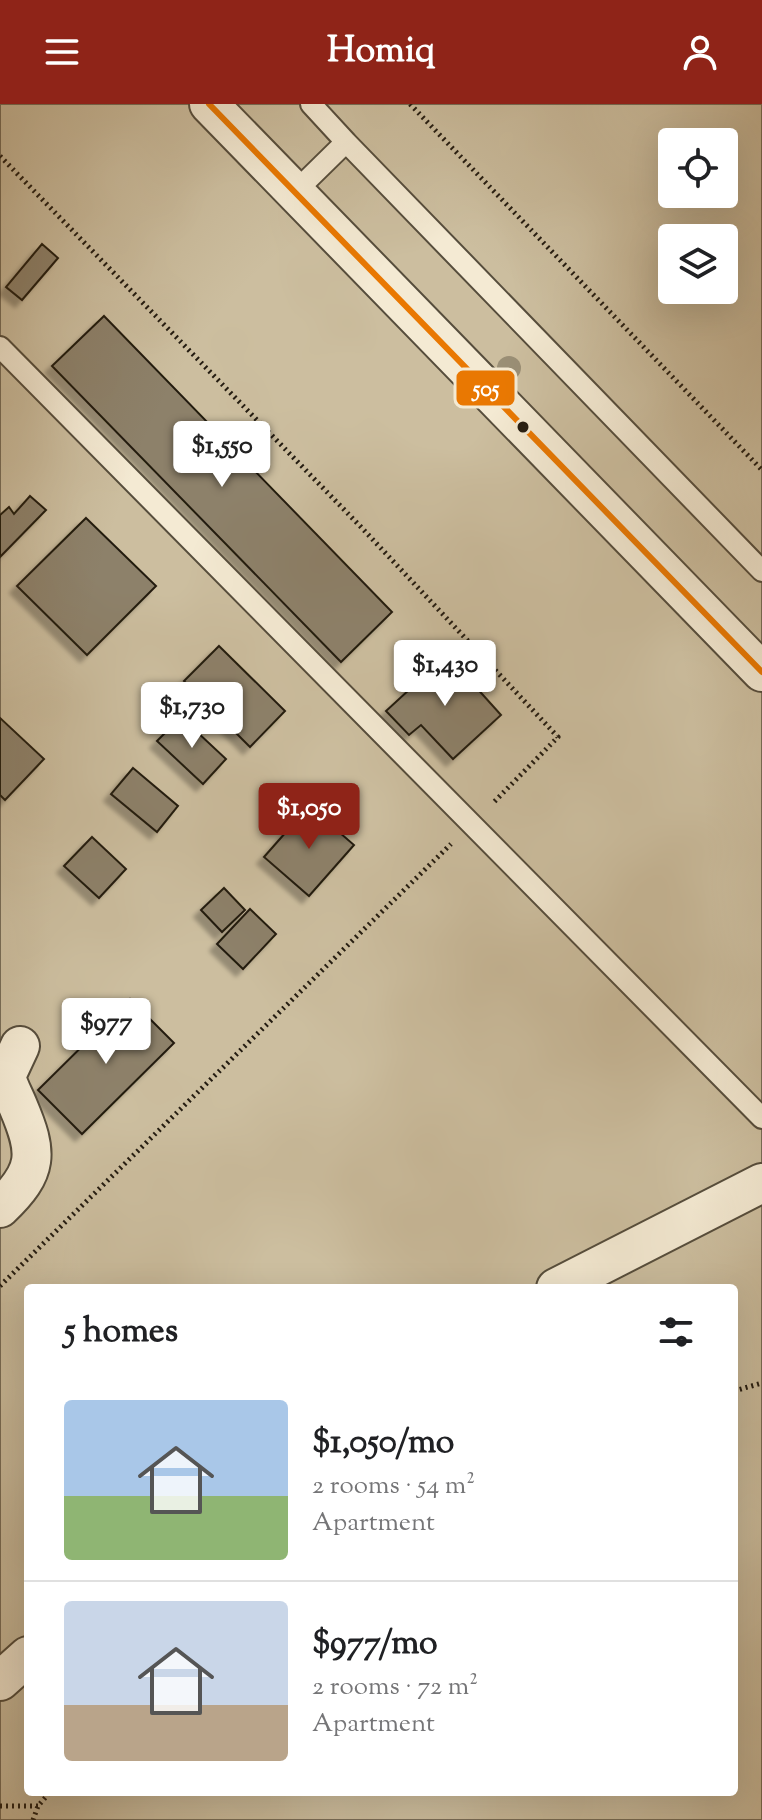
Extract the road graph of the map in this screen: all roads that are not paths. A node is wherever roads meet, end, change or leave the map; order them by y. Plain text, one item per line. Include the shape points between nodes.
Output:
1 (209, 104) edge
2 (311, 104) edge
3 (346, 142) junction
4 (295, 192) junction
5 (0, 347) edge
6 (762, 571) edge
7 (762, 672) edge
8 (20, 1046) dead end
9 (762, 1118) edge
10 (762, 1183) edge
11 (0, 1208) edge
12 (564, 1284) edge
13 (24, 1660) edge
14 (0, 1681) edge

1 - 4 street
2 - 3 lane
3 - 4 lane
3 - 6 lane
4 - 7 street
5 - 9 lane
8 - 11 street via 6,1076 30,1137 32,1160 23,1185
10 - 12 street
13 - 14 street

